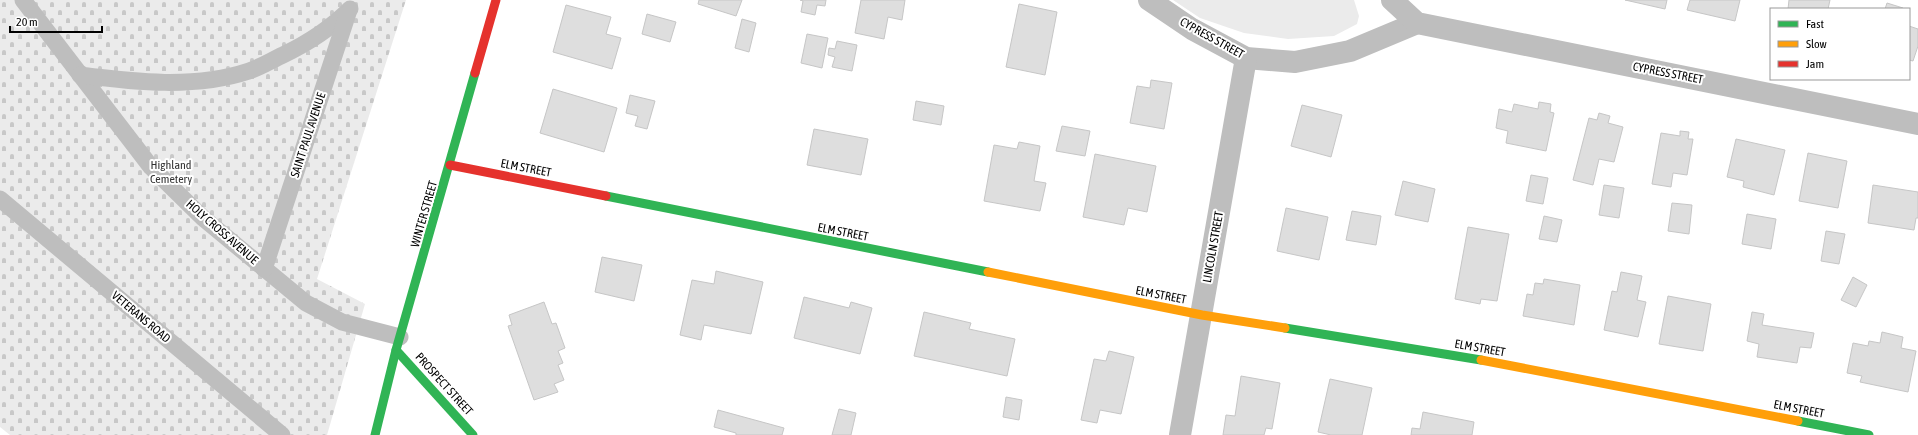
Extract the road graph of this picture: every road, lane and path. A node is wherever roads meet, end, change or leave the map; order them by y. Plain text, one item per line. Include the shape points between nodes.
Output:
1 (23, 0) edge
2 (496, 0) edge
3 (1149, 0) edge
4 (1392, 0) edge
5 (351, 4) edge
6 (1417, 23) junction
7 (1246, 58) junction
8 (80, 75) junction
9 (1918, 124) edge
10 (450, 165) junction
11 (0, 199) edge
12 (264, 269) junction
13 (1202, 315) junction
14 (398, 343) junction
15 (282, 435) edge
16 (375, 435) edge
17 (473, 435) edge
18 (1180, 435) edge
19 (1869, 435) edge

1 - 8 lane, HOLY CROSS AVENUE
2 - 10 street, WINTER STREET
3 - 7 street, CYPRESS STREET via 1192,29
4 - 6 street
5 - 8 lane via 334,26 250,71 183,82 137,82
5 - 12 lane, SAINT PAUL AVENUE
6 - 7 street, CYPRESS STREET via 1350,51 1295,62
6 - 9 street, CYPRESS STREET
7 - 13 street, LINCOLN STREET
8 - 12 lane, HOLY CROSS AVENUE via 151,167 203,218
10 - 13 street, ELM STREET
10 - 14 street, WINTER STREET
11 - 15 lane, VETERANS ROAD
12 - 14 lane, HOLY CROSS AVENUE via 306,303 342,322
13 - 18 street, LINCOLN STREET
13 - 19 street, ELM STREET via 1476,359
14 - 16 street, WINTER STREET
14 - 17 street, PROSPECT STREET

